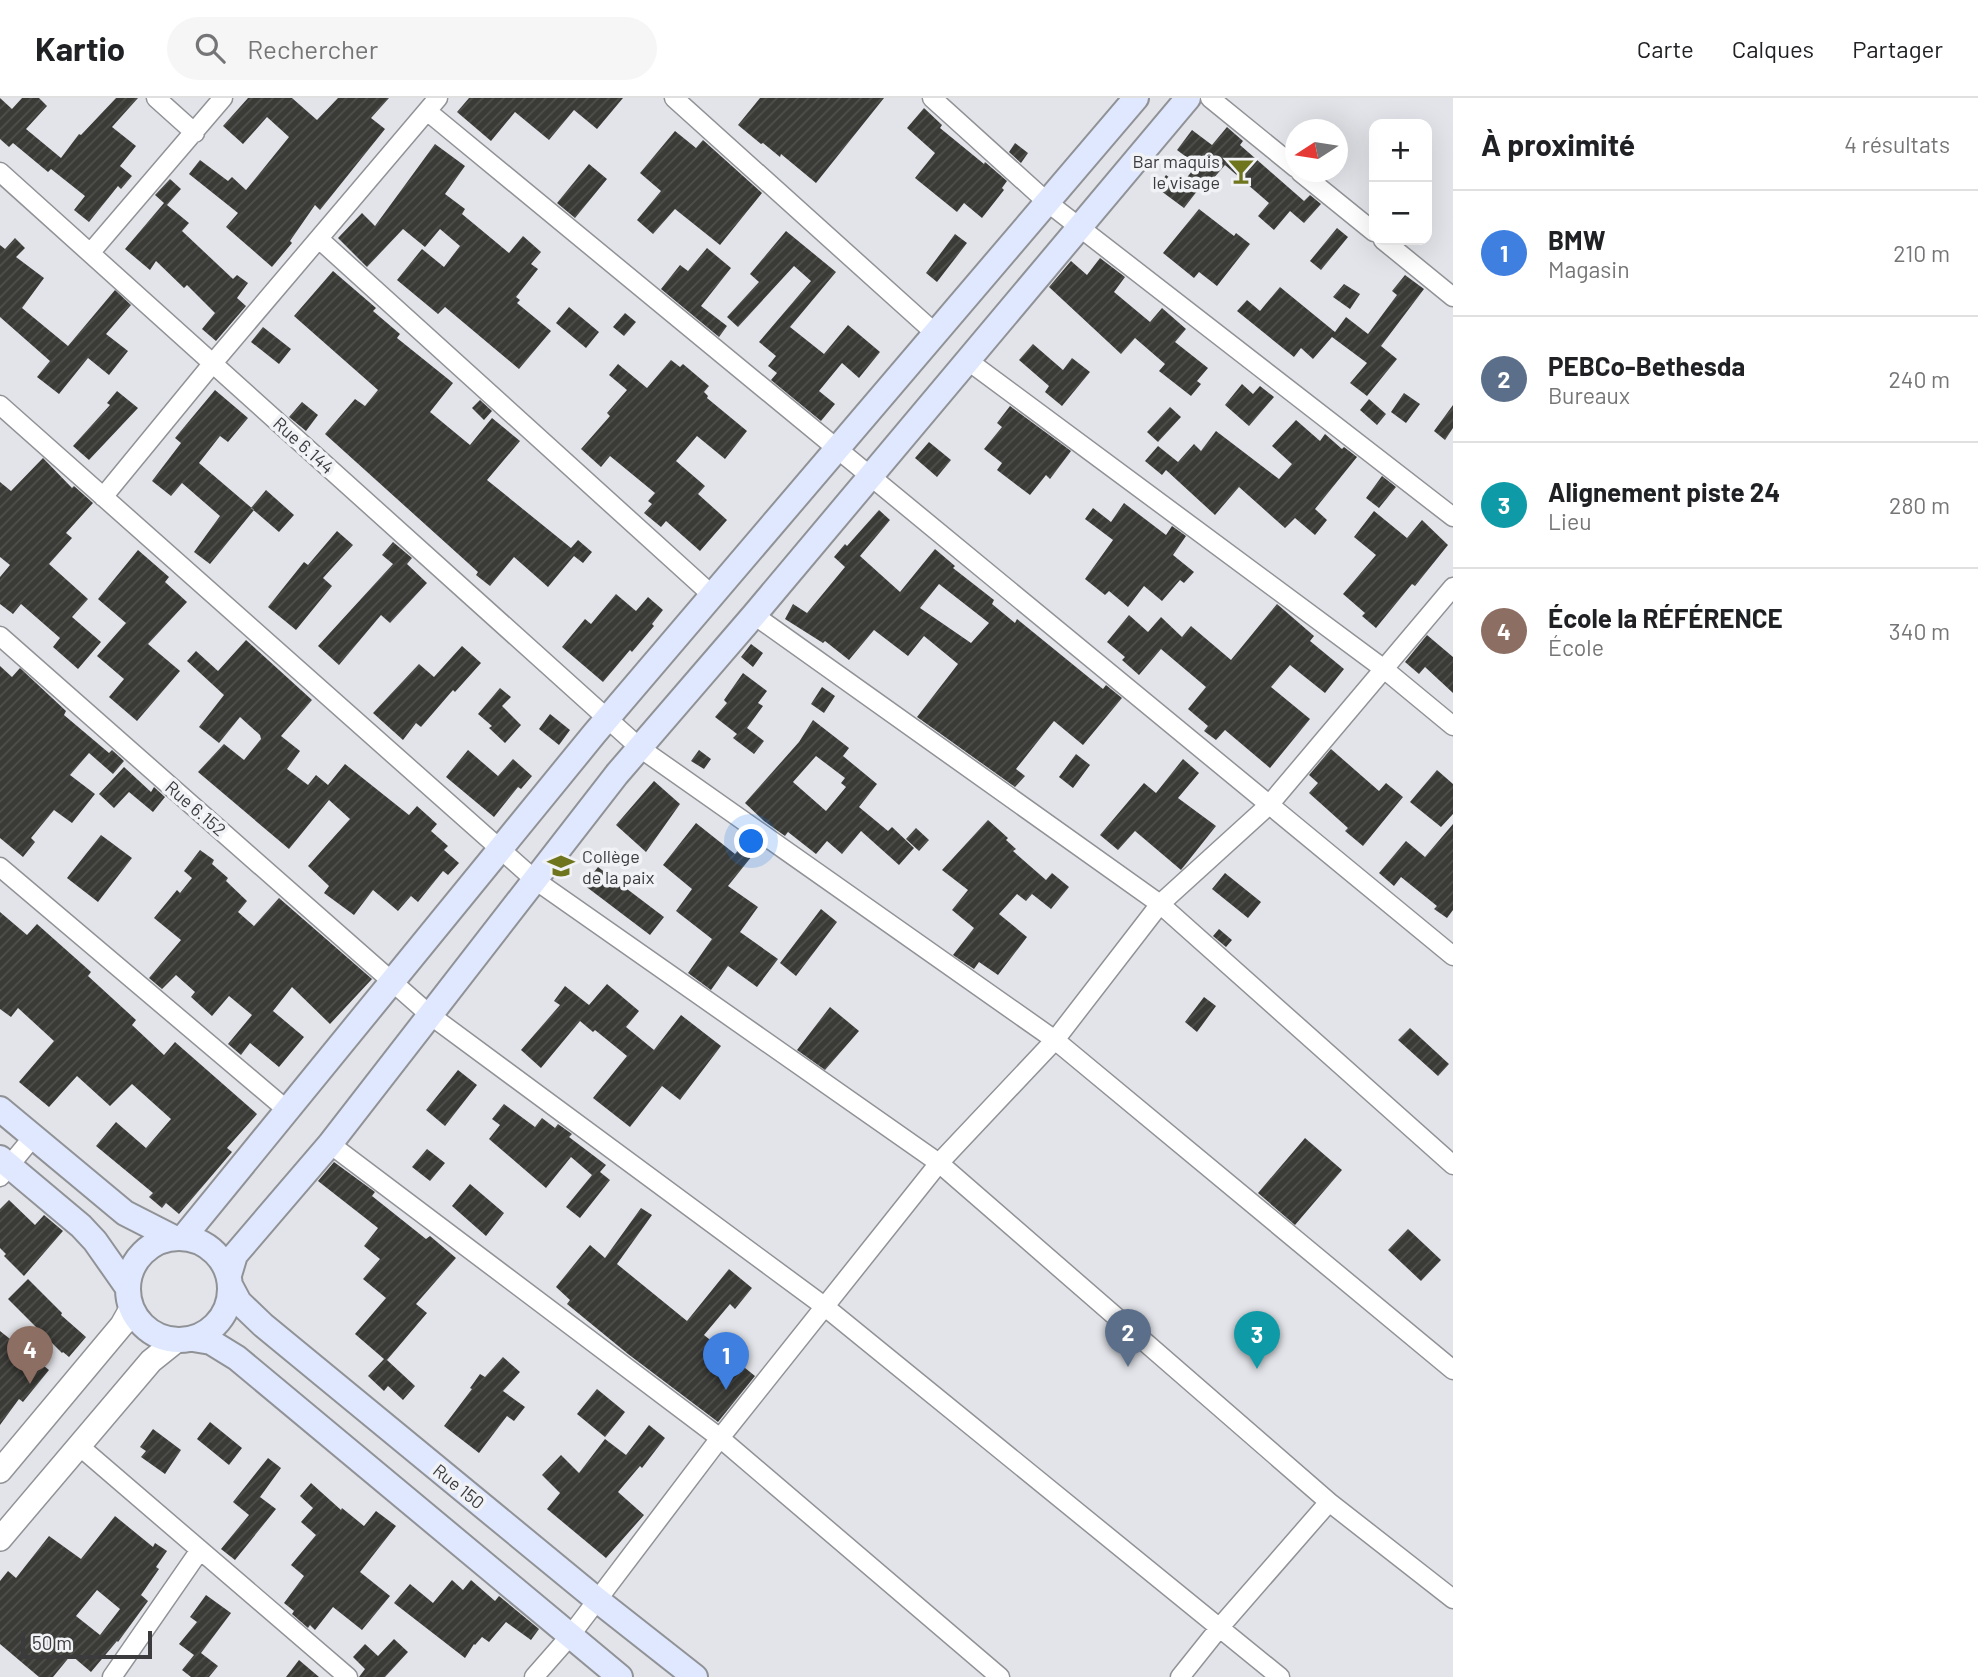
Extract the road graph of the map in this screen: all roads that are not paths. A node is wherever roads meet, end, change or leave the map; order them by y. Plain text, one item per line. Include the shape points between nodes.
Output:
1 (156, 98) edge
2 (223, 98) edge
3 (674, 98) edge
4 (932, 98) edge
5 (1136, 98) edge
6 (1188, 98) edge
7 (1210, 98) edge
8 (432, 105) edge
9 (195, 133) junction
10 (1285, 159) edge
11 (0, 172) edge
12 (1312, 182) edge
13 (1047, 202) junction
14 (1079, 227) junction
15 (1369, 228) edge
16 (319, 239) junction
17 (1389, 245) edge
18 (91, 252) junction
19 (1453, 297) edge
20 (935, 333) junction
21 (967, 360) junction
22 (213, 363) junction
23 (0, 405) edge
24 (836, 448) junction
25 (870, 475) junction
26 (103, 497) junction
27 (1453, 517) edge
28 (1453, 587) edge
29 (712, 595) junction
30 (754, 615) junction
31 (0, 636) edge
32 (1384, 669) junction
33 (608, 719) junction
34 (1453, 726) edge
35 (640, 748) junction
36 (1269, 804) junction
37 (499, 850) junction
38 (0, 866) edge
39 (535, 880) junction
40 (1160, 904) junction
41 (1453, 956) edge
42 (393, 981) junction
43 (430, 1014) junction
44 (1055, 1040) junction
45 (0, 1109) edge
46 (287, 1110) junction
47 (33, 1137) junction
48 (330, 1144) junction
49 (939, 1164) junction
50 (1453, 1165) edge
51 (3, 1167) edge
52 (178, 1238) junction
53 (230, 1281) junction
54 (130, 1299) junction
55 (824, 1306) junction
56 (184, 1340) junction
57 (1453, 1370) edge
58 (720, 1437) junction
59 (78, 1445) junction
60 (0, 1471) edge
61 (1329, 1502) junction
62 (0, 1539) edge
63 (200, 1550) junction
64 (1453, 1599) edge
65 (596, 1600) junction
66 (1220, 1627) junction
67 (570, 1636) junction
68 (112, 1677) edge
69 (348, 1677) edge
70 (534, 1677) edge
71 (620, 1677) edge
72 (695, 1677) edge
73 (1000, 1677) edge
74 (1180, 1677) edge
75 (1280, 1677) edge

1 - 9 street
2 - 9 street
3 - 20 street
4 - 13 street
5 - 13 main road
6 - 14 main road
7 - 10 street
8 - 16 street
8 - 24 street
9 - 18 street
11 - 18 street, Rue 6.144
12 - 15 street
13 - 14 street
13 - 20 main road
14 - 21 main road
14 - 27 street
16 - 22 street
16 - 29 street
17 - 19 street
18 - 22 street, Rue 6.144
20 - 24 main road
21 - 25 main road
21 - 32 street
22 - 26 street
22 - 33 street, Rue 6.144
23 - 26 street
24 - 25 street
24 - 29 main road
25 - 30 main road
25 - 36 street
26 - 37 street
28 - 32 street
29 - 33 main road
30 - 35 main road
30 - 40 street
31 - 42 street, Rue 6.152
32 - 34 street
32 - 36 street
33 - 35 street, Rue 6.144
33 - 37 main road
35 - 39 main road
35 - 44 street, Rue 6.144
36 - 40 street
36 - 41 street
37 - 39 street
37 - 42 main road
38 - 46 street
39 - 43 main road
39 - 49 street
40 - 44 street
40 - 50 street
42 - 43 street, Rue 6.152
42 - 46 main road
43 - 48 main road
43 - 55 street, Rue 6.152
44 - 49 street
44 - 57 street, Rue 6.144
45 - 47 main road
46 - 52 main road
47 - 51 street
47 - 52 main road via 125,1213
48 - 53 main road via 235,1255
48 - 58 street
49 - 55 street
49 - 61 street
51 - 54 main road via 88,1233
52 - 53 main road via 212,1249
52 - 54 main road via 156,1243 141,1254 132,1270
53 - 56 main road via 225,1314 206,1334
53 - 65 main road, Rue 150 via 239,1302 263,1325
54 - 56 main road via 149,1331 162,1338
54 - 60 street via 122,1325
55 - 58 street
55 - 66 street, Rue 6.152
56 - 59 street via 151,1361
56 - 67 main road via 211,1342 231,1353
58 - 65 street
58 - 73 street
59 - 62 street
59 - 63 street
61 - 64 street
61 - 66 street
63 - 68 street
63 - 69 street
65 - 67 street
65 - 72 main road, Rue 150
66 - 74 street
66 - 75 street, Rue 6.152
67 - 70 street
67 - 71 main road

